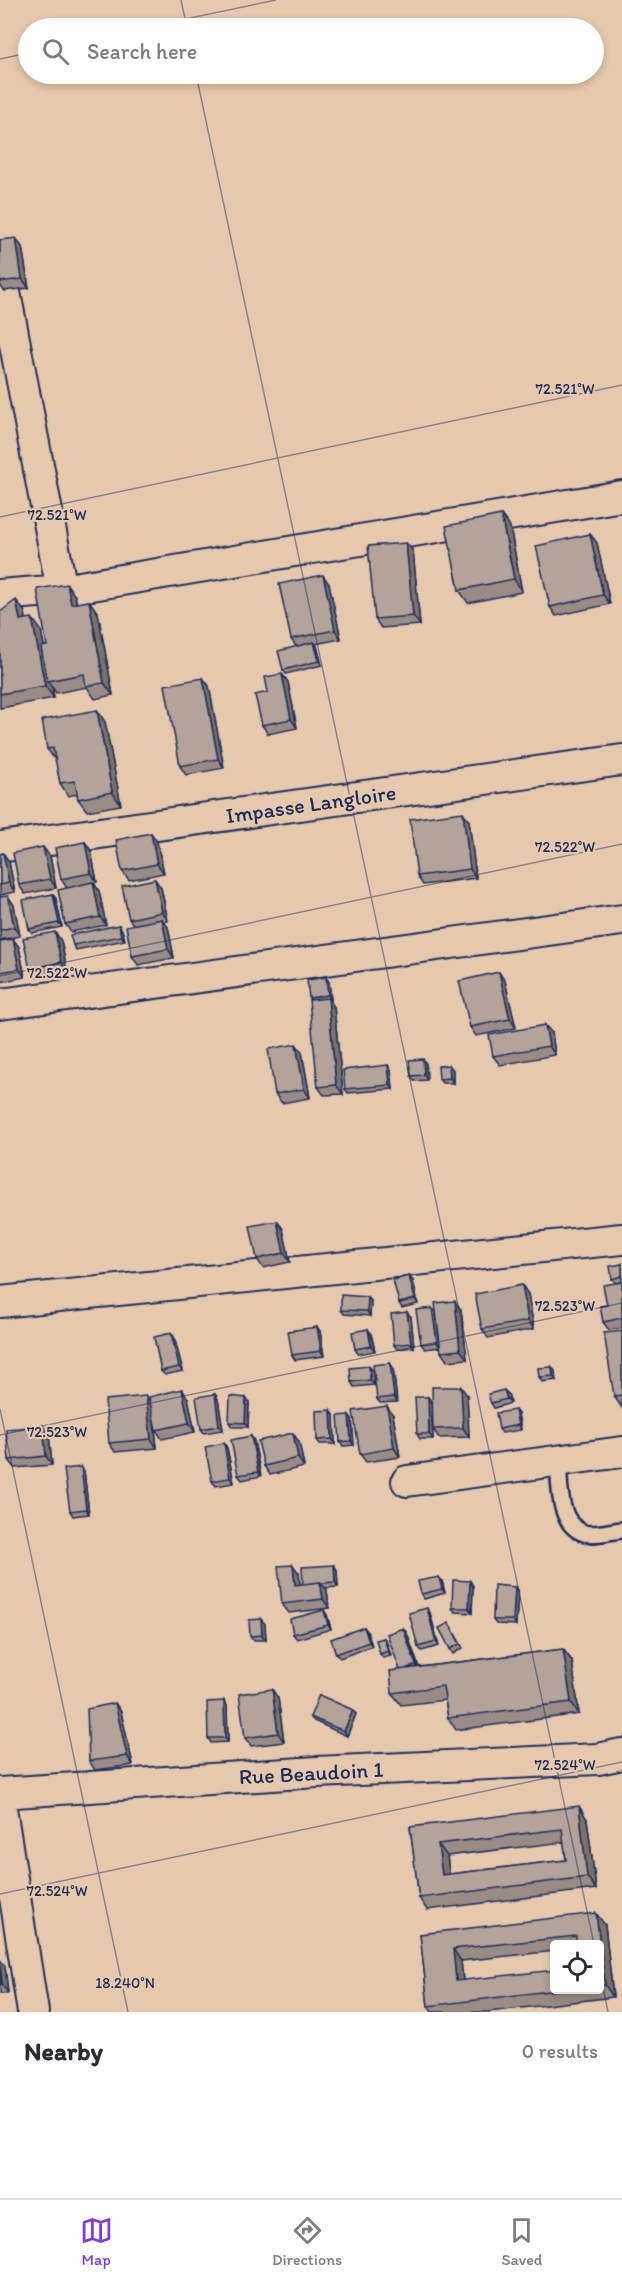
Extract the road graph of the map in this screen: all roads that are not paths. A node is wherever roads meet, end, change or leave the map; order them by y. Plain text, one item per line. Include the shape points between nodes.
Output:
1 (0, 266) edge
2 (622, 496) edge
3 (62, 591) junction
4 (0, 595) edge
5 (622, 760) edge
6 (0, 848) edge
7 (622, 920) edge
8 (0, 1004) edge
9 (622, 1239) edge
10 (0, 1302) edge
11 (622, 1452) edge
12 (558, 1461) junction
13 (407, 1481) dead end
14 (622, 1530) edge
15 (622, 1755) edge
16 (0, 1793) edge
17 (0, 1802) edge
18 (33, 2012) edge

1 - 3 street
2 - 3 street
3 - 4 street
5 - 6 street, Impasse Langloire
7 - 8 street
9 - 10 street
11 - 12 street
12 - 13 street
12 - 14 lane via 563,1509 572,1525 585,1533
15 - 16 street, Rue Beaudoin 1
17 - 18 street

